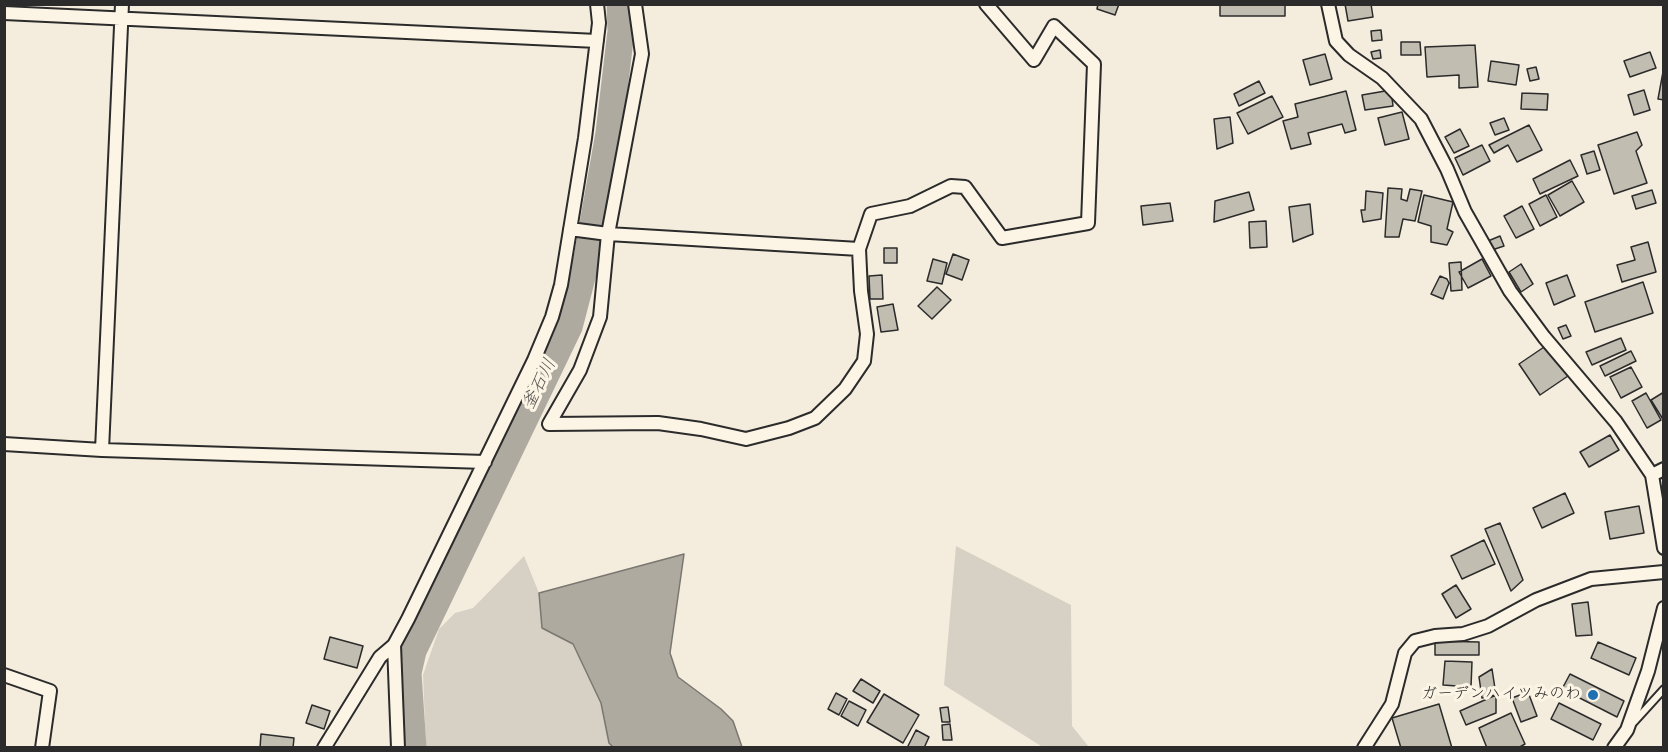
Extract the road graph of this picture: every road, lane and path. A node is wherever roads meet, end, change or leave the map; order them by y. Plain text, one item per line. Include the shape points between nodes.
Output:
1 (122, 4) edge
2 (597, 4) edge
3 (635, 4) edge
4 (986, 4) edge
5 (1328, 4) edge
6 (4, 12) edge
7 (122, 18) junction
8 (597, 40) junction
9 (575, 230) junction
10 (606, 233) junction
11 (859, 249) junction
12 (4, 444) edge
13 (102, 450) junction
14 (485, 462) junction
15 (1664, 469) edge
16 (1652, 476) junction
17 (1664, 548) edge
18 (1664, 572) edge
19 (1664, 608) edge
20 (394, 645) junction
21 (4, 675) edge
22 (1664, 689) edge
23 (1628, 730) junction
24 (42, 747) edge
25 (324, 747) edge
26 (398, 747) edge
27 (1364, 747) edge
28 (1614, 747) edge

1 - 7 street
2 - 8 street
3 - 10 street via 642,54
4 - 11 street via 1034,60 1054,26 1094,64 1088,223 1002,238 965,187 951,186 910,206 871,214
5 - 16 street via 1336,41 1382,78 1421,119 1465,212 1510,291 1544,338 1616,422
6 - 7 street
7 - 8 street
7 - 13 street
8 - 9 street
9 - 10 street
9 - 14 street via 552,317
10 - 11 street
10 - 11 street via 600,317 580,370 549,424 658,423 746,440 815,418 845,390 864,361 867,334
12 - 13 street
13 - 14 street
14 - 20 street
15 - 16 street
16 - 17 street
18 - 27 street via 1591,579 1536,600 1488,626 1463,634 1415,640 1405,653 1392,704
19 - 23 street
20 - 25 street via 380,657
20 - 26 street
21 - 24 street via 50,691
22 - 23 lane
23 - 28 street

